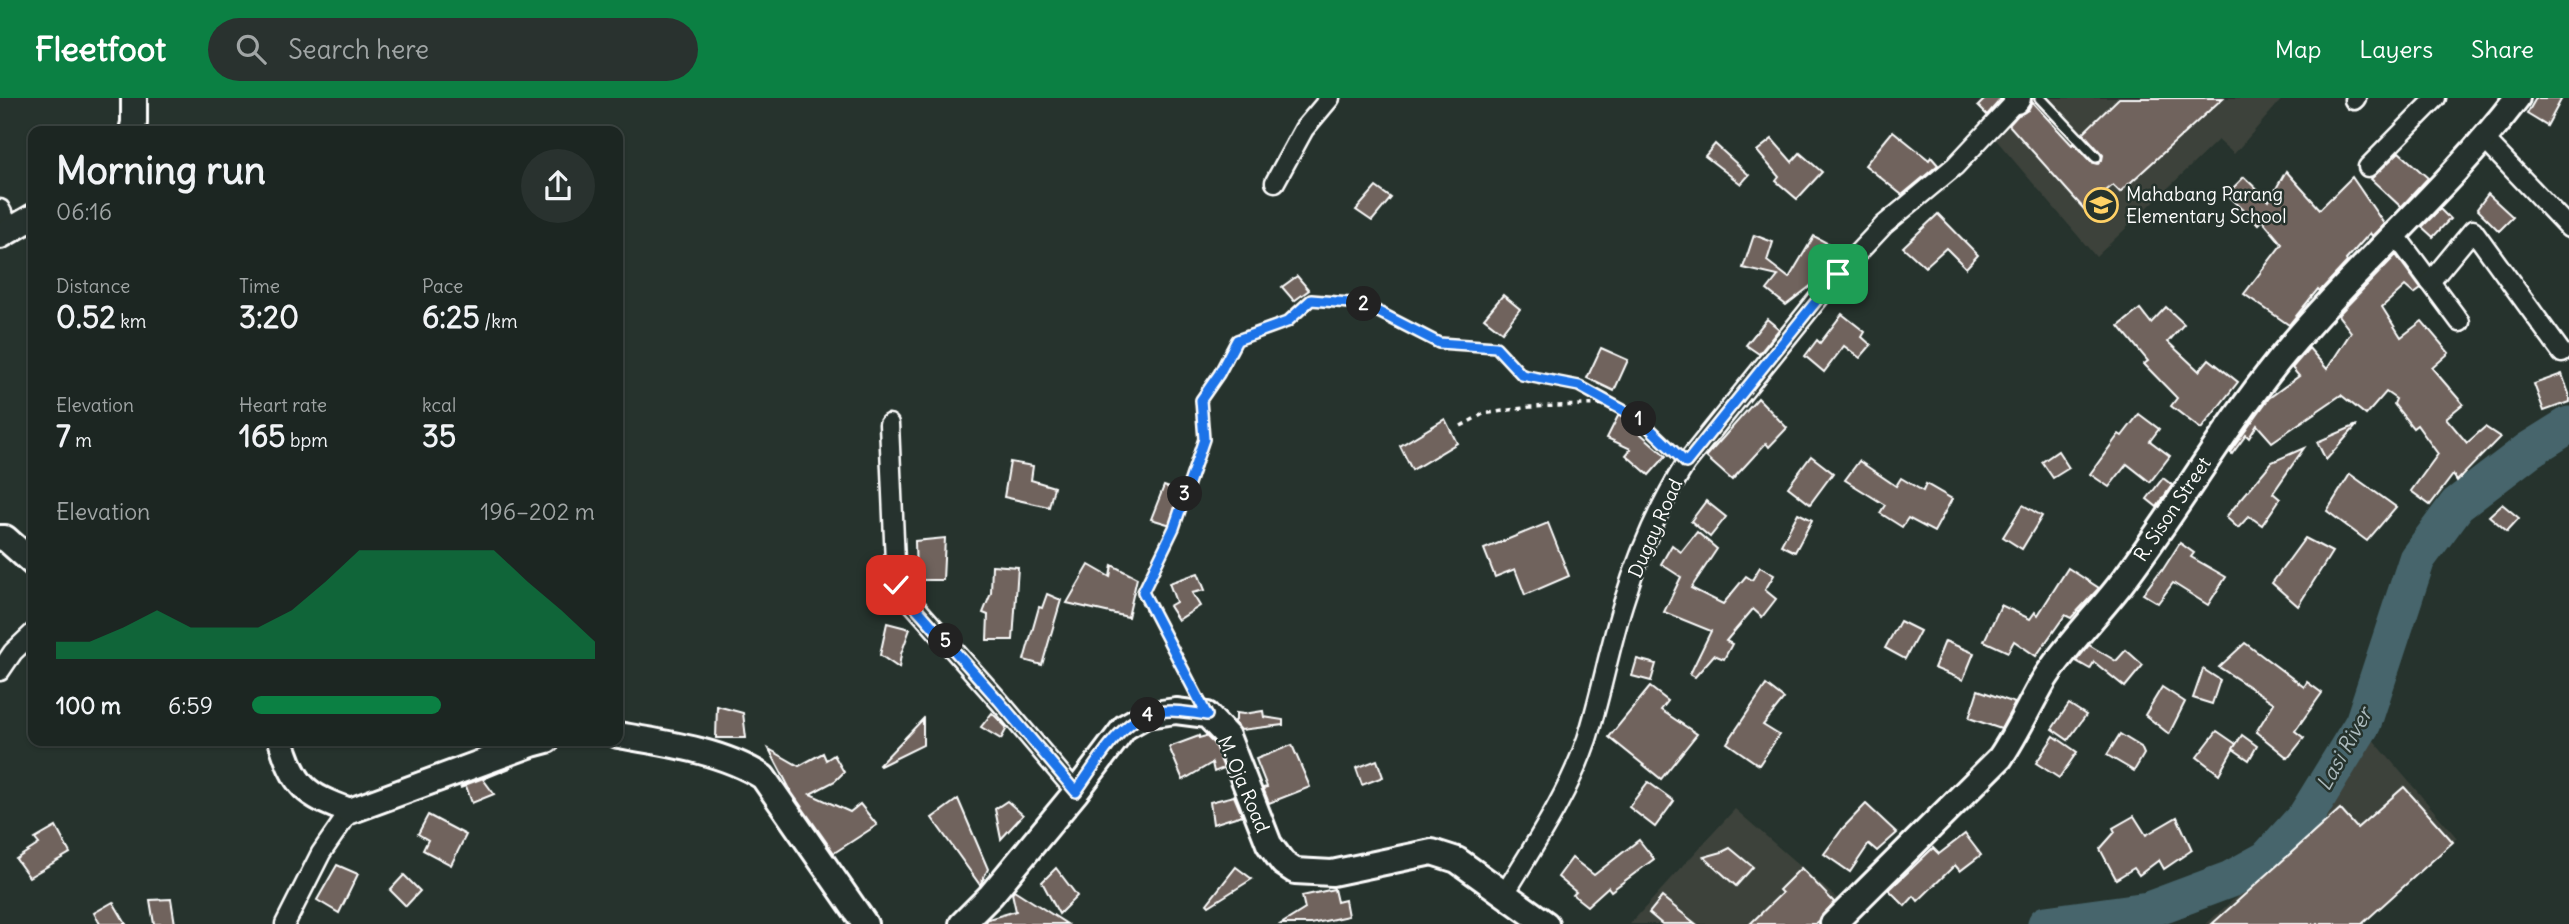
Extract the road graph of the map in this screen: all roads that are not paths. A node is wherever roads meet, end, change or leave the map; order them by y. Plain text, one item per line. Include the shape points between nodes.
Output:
1 (134, 98) edge
2 (1330, 98) edge
3 (2436, 98) edge
4 (2517, 98) edge
5 (2022, 99) edge
6 (132, 126) edge
7 (2485, 140) junction
8 (2096, 158) dead end
9 (2368, 167) dead end
10 (1275, 182) dead end
11 (28, 218) edge
12 (4, 225) edge
13 (2569, 228) edge
14 (2394, 233) junction
15 (2430, 282) junction
16 (2460, 322) dead end
17 (2562, 353) dead end
18 (889, 424) dead end
19 (0, 538) edge
20 (28, 559) edge
21 (28, 638) edge
22 (0, 671) edge
23 (623, 736) edge
24 (283, 746) edge
25 (527, 746) edge
26 (1076, 792) junction
27 (351, 811) junction
28 (1504, 895) junction
29 (861, 923) edge
30 (285, 924) edge
31 (962, 924) edge
32 (1546, 924) edge
33 (1833, 924) edge

1 - 6 street
2 - 10 street via 1304,129
3 - 9 street
4 - 7 street, R. Sison Street
5 - 8 lane
5 - 28 street, Dugay Road via 1955,166 1884,225 1838,274 1686,463 1647,540 1623,603 1587,739 1564,794
7 - 13 street
7 - 14 street, R. Sison Street
11 - 12 street
14 - 15 street
14 - 33 street, R. Sison Street via 2279,360 2121,584 2045,678 2000,758
15 - 16 street
15 - 17 street via 2473,230
18 - 26 street via 896,585
19 - 20 street
21 - 22 street
23 - 29 street via 742,763 763,777
24 - 27 street via 289,765 313,797
25 - 27 street
26 - 28 street, M. Oja Road via 1125,727 1146,715 1176,711 1207,715 1227,736 1269,844 1295,871 1332,873 1432,852 1457,860
26 - 31 street, M. Oja Road
27 - 30 street via 321,853
28 - 32 street, M. Oja Road

